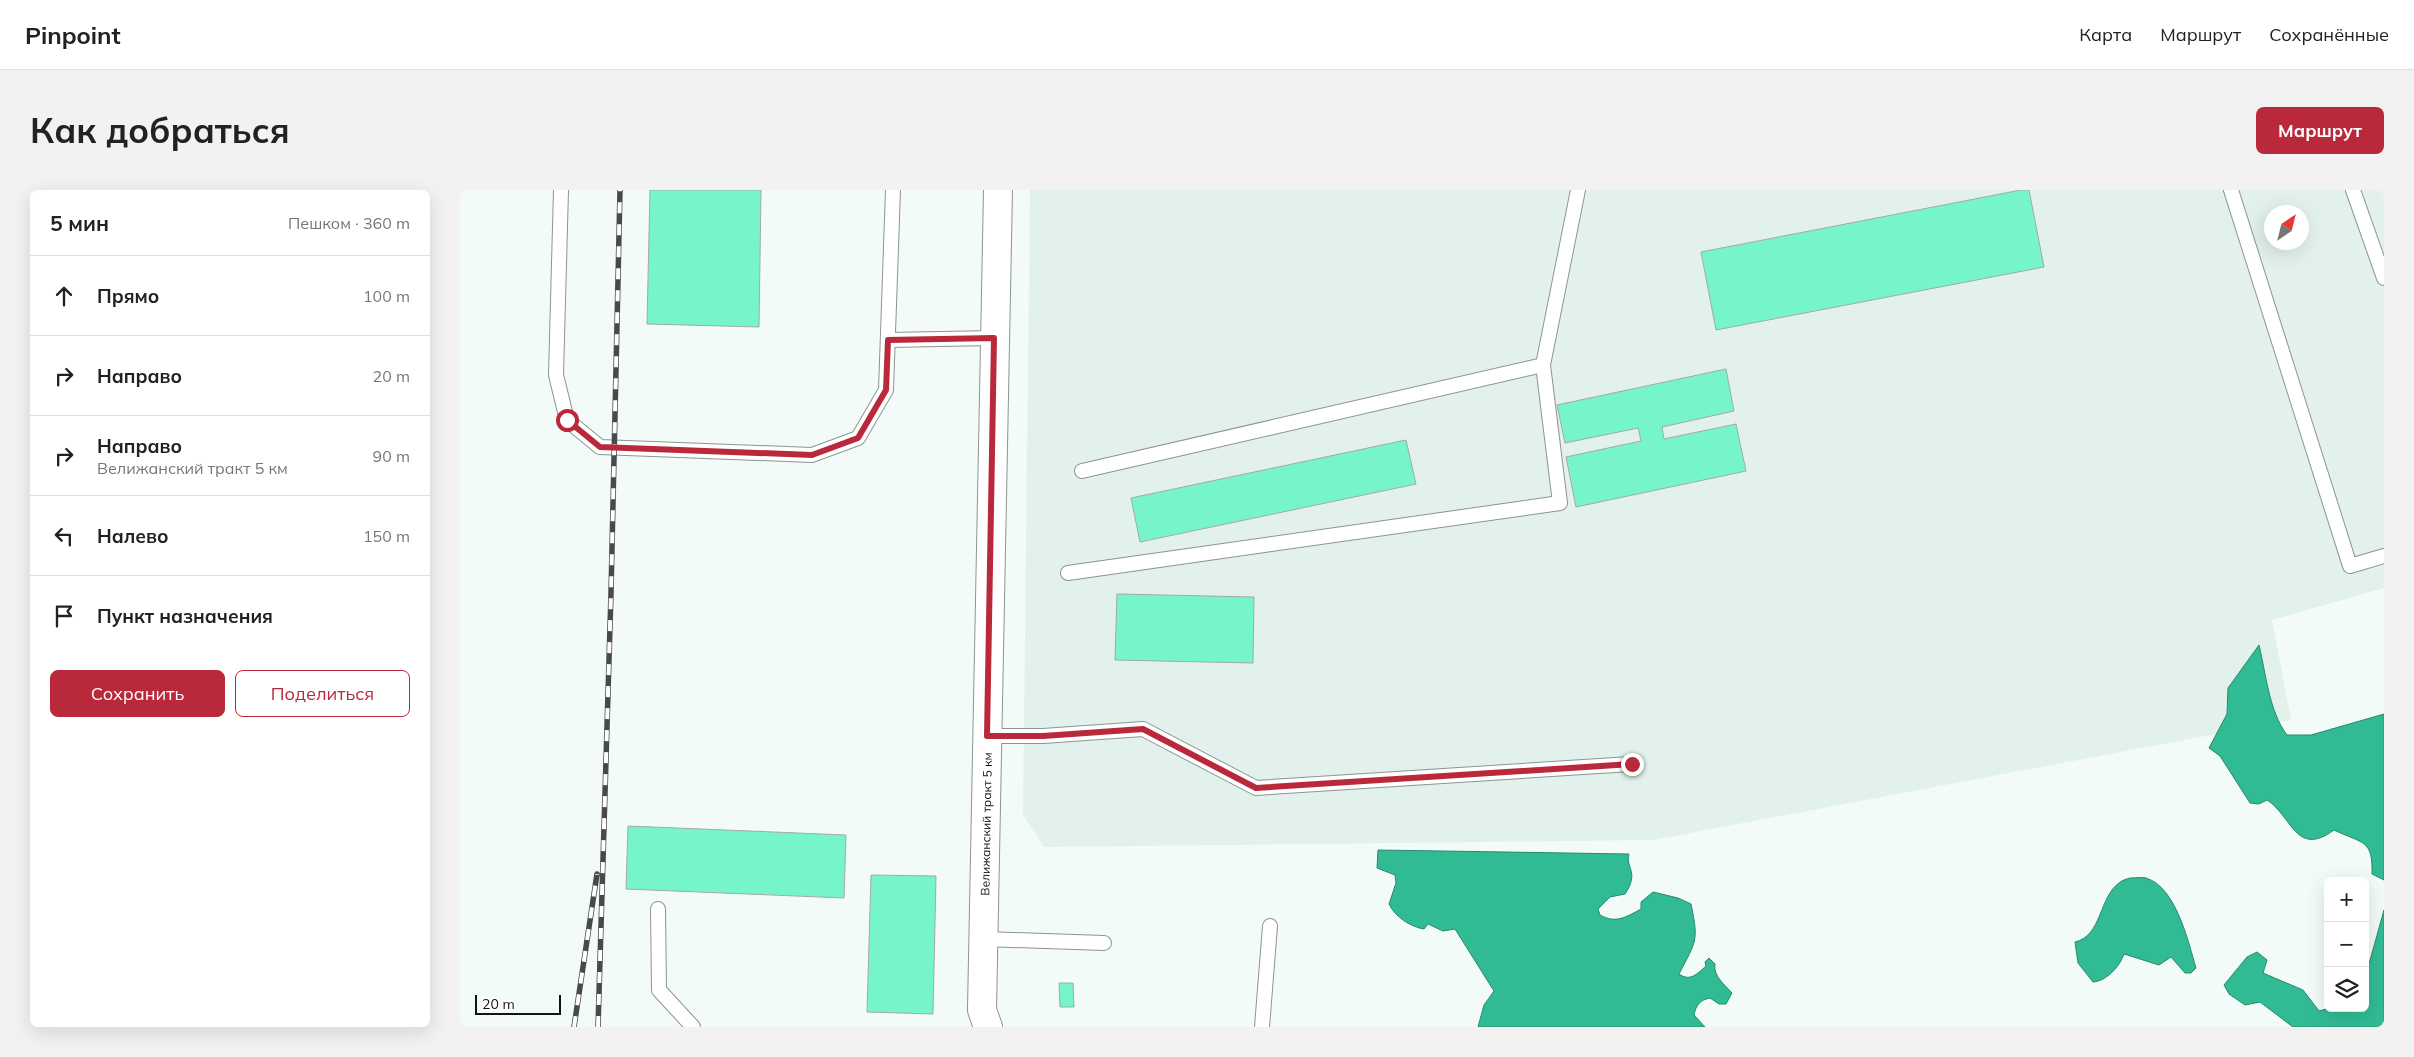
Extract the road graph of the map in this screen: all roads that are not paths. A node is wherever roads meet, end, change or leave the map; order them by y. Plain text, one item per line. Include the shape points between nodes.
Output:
1 (561, 190) edge
2 (893, 190) edge
3 (998, 190) edge
4 (1578, 190) edge
5 (2231, 190) edge
6 (2353, 190) edge
7 (2384, 278) edge
8 (994, 338) junction
9 (888, 340) junction
10 (1543, 365) junction
11 (1082, 471) dead end
12 (2384, 556) edge
13 (1068, 573) dead end
14 (987, 736) junction
15 (1632, 764) dead end
16 (658, 909) dead end
17 (1270, 926) dead end
18 (984, 939) junction
19 (1104, 943) dead end
20 (985, 1018) edge
21 (693, 1027) edge
22 (1262, 1027) edge

1 - 9 lane via 556,375 567,420 600,447 812,455 858,438 886,390
2 - 9 lane
3 - 8 street, Велижанский тракт 5 км
4 - 10 lane
5 - 12 lane via 2350,566
6 - 7 lane
8 - 9 lane
8 - 14 street, Велижанский тракт 5 км
10 - 11 lane
10 - 13 lane via 1560,503
14 - 15 lane via 1043,736 1143,729 1256,788
14 - 18 street, Велижанский тракт 5 км
16 - 21 lane via 659,990
17 - 22 lane
18 - 19 lane
18 - 20 street, Велижанский тракт 5 км

